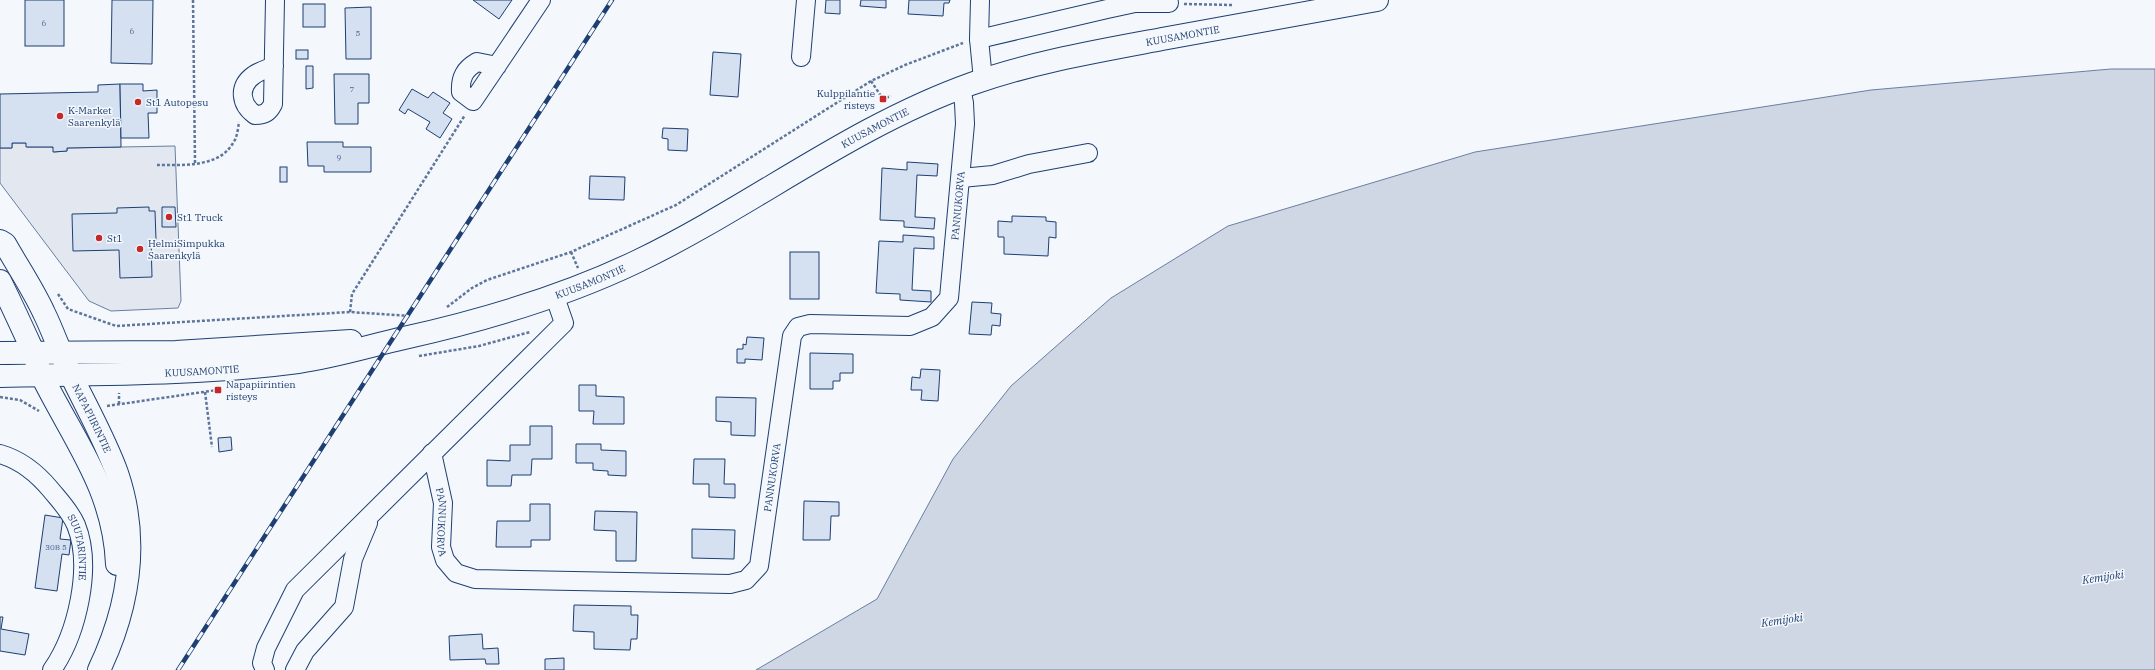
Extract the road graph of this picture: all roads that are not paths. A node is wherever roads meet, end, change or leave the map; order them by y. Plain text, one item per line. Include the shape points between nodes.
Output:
1 (276, 0) edge
2 (541, 0) edge
3 (806, 0) edge
4 (980, 0) edge
5 (1377, 0) edge
6 (1168, 3) road end
7 (1088, 6) edge
8 (979, 39) junction
9 (801, 57) dead end
10 (274, 66) junction
11 (497, 66) junction
12 (983, 80) junction
13 (961, 88) junction
14 (1088, 153) dead end
15 (961, 178) junction
16 (0, 241) edge
17 (0, 281) edge
18 (555, 297) junction
19 (402, 339) junction
20 (0, 353) edge
21 (34, 353) junction
22 (62, 354) junction
23 (42, 375) junction
24 (71, 375) junction
25 (0, 376) edge
26 (432, 453) junction
27 (0, 454) edge
28 (371, 517) junction
29 (120, 611) junction
30 (52, 670) edge
31 (100, 670) edge
32 (265, 670) edge
33 (295, 670) edge

1 - 10 street
2 - 11 street
3 - 9 street
4 - 8 street
5 - 12 main road, KUUSAMONTIE via 1099,51
6 - 7 street
7 - 8 street
8 - 12 street
10 - 10 street via 253,76 245,85 242,95 244,104 255,115 263,115 274,104
11 - 11 street via 473,101 461,92 460,82 467,68 477,62
12 - 13 main road, KUUSAMONTIE
13 - 15 street, PANNUKORVA via 965,124
13 - 18 main road, KUUSAMONTIE via 916,105 852,138 692,234
14 - 15 street via 1029,164 993,175
15 - 26 street, PANNUKORVA via 949,298 932,317 910,326 810,324 798,327 792,336 759,566 746,580 730,584 475,579 456,573 445,560 442,547 443,503
16 - 22 main road, NAPAPIIRINTIE via 5,244 44,313
17 - 21 main road, NAPAPIIRINTIE
18 - 19 main road, KUUSAMONTIE via 450,329
18 - 26 street via 564,323
19 - 22 main road, KUUSAMONTIE via 295,343 246,349
19 - 24 main road, KUUSAMONTIE via 321,358 254,367 186,372
20 - 21 main road, KUUSAMONTIE
21 - 22 main road, KUUSAMONTIE
21 - 23 main road, NAPAPIIRINTIE
22 - 24 main road, NAPAPIIRINTIE
23 - 24 main road, KUUSAMONTIE
23 - 25 main road, KUUSAMONTIE
23 - 29 main road, NAPAPIIRINTIE via 88,457 100,484 114,534
24 - 29 main road, NAPAPIIRINTIE via 106,446 124,497 130,544 127,583
26 - 28 street via 380,504
27 - 30 street, SUUTARINTIE via 23,464 39,475 69,511 81,541 81,583 77,614 60,659
28 - 32 street via 295,590 266,648 262,663
28 - 33 street via 352,559 344,607 305,651
29 - 31 main road, NAPAPIIRINTIE via 111,645

